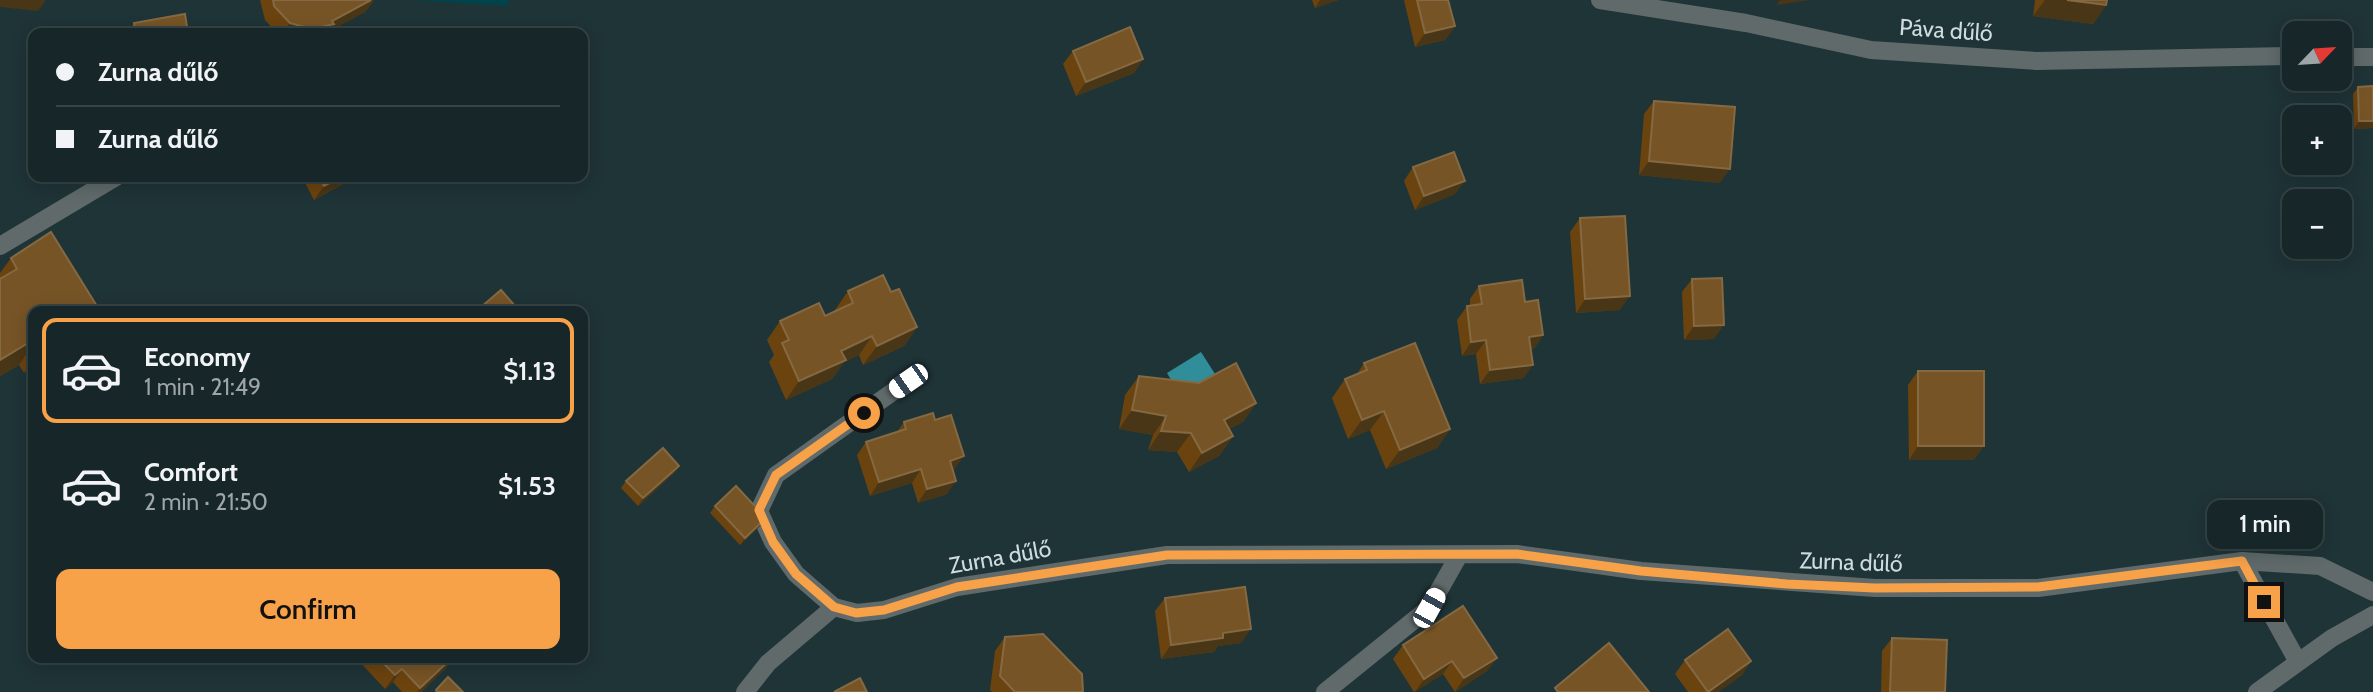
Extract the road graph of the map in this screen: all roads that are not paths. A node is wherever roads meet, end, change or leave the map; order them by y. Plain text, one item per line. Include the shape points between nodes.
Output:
1 (1600, 0) edge
2 (2282, 56) edge
3 (2352, 57) edge
4 (2373, 57) edge
5 (108, 182) edge
6 (0, 246) edge
7 (908, 381) dead end
8 (1459, 555) junction
9 (2242, 561) junction
10 (2373, 592) edge
11 (834, 607) junction
12 (2373, 615) edge
13 (2298, 662) junction
14 (745, 692) edge
15 (1325, 692) edge
16 (2256, 692) edge

1 - 2 street, Páva dűlő via 1746,23 1871,50 2037,61
3 - 4 street
5 - 6 street
7 - 11 street via 776,475 759,510 773,542 796,574
8 - 9 street, Zurna dűlő via 1517,554 1641,571 1875,588 2038,587
8 - 11 street, Zurna dűlő via 1167,555 957,587 884,610 856,613
8 - 15 street via 1429,608
9 - 10 street, Zurna dűlő via 2320,566
9 - 13 street
11 - 14 street via 768,663
12 - 13 street
13 - 16 street

